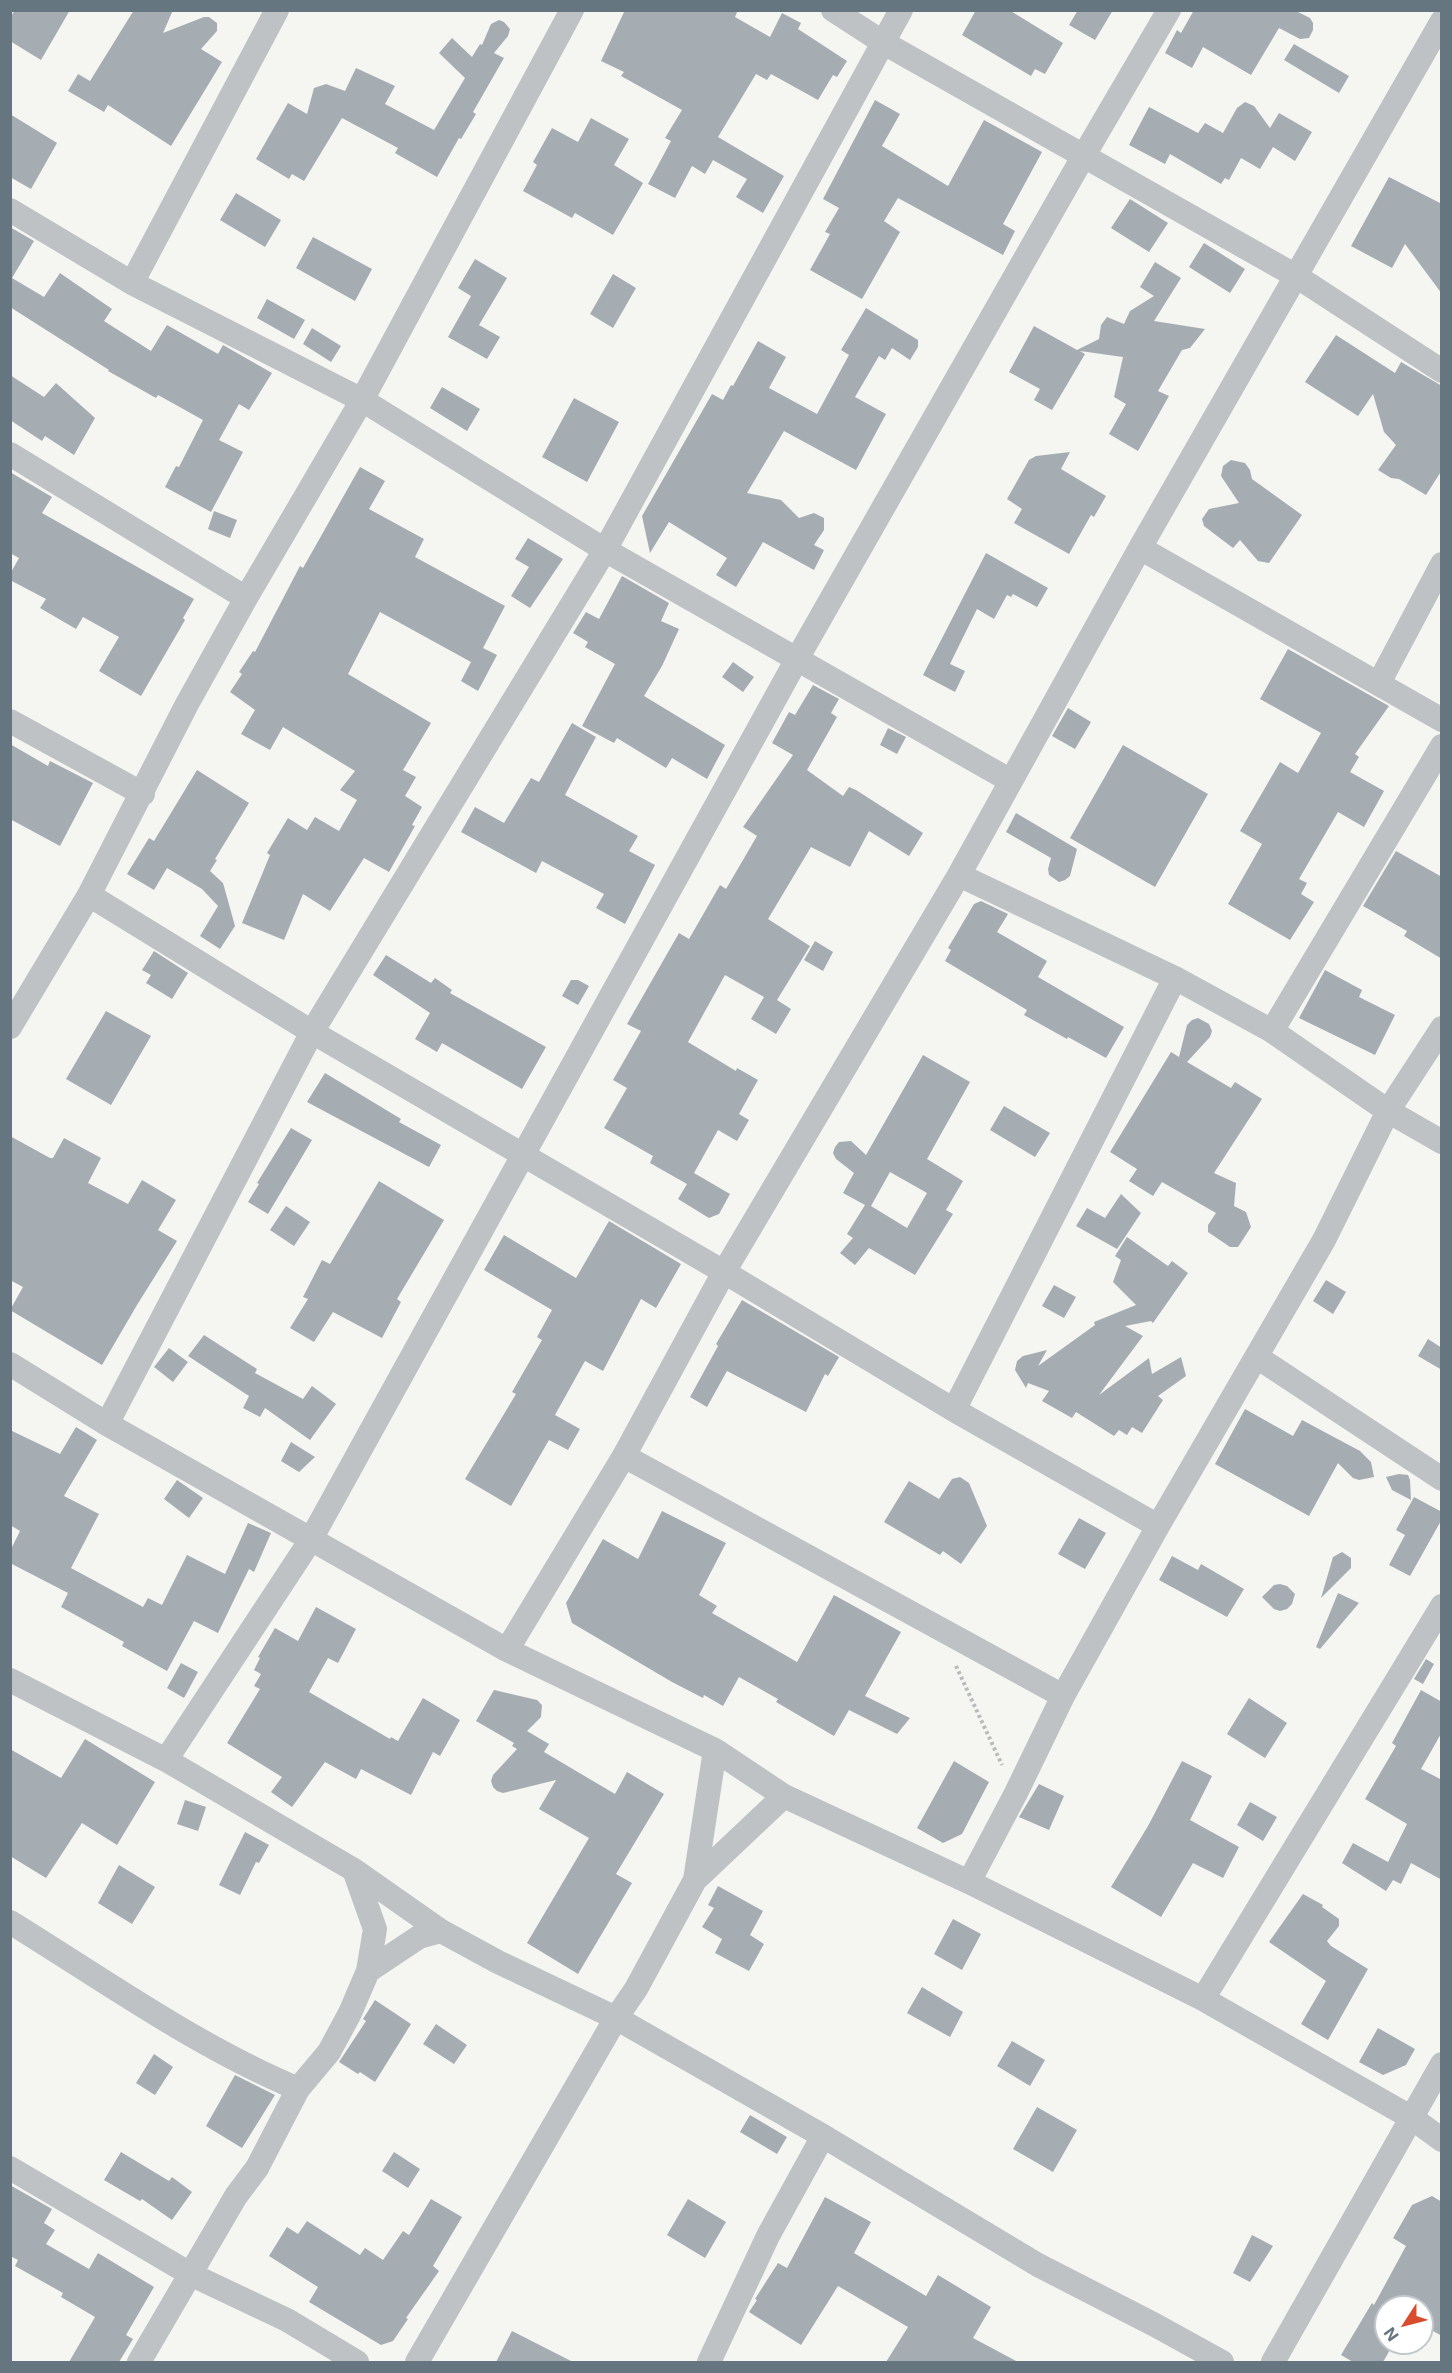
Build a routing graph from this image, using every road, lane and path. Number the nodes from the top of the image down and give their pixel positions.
1 (277, 10) edge
2 (833, 10) edge
3 (901, 10) edge
4 (1169, 10) edge
5 (564, 13) edge
6 (1438, 34) edge
7 (884, 43) junction
8 (1083, 157) junction
9 (10, 210) edge
10 (1296, 276) junction
11 (132, 283) junction
12 (1442, 371) edge
13 (362, 400) junction
14 (10, 454) edge
15 (1140, 548) junction
16 (605, 550) junction
17 (1442, 564) edge
18 (246, 598) junction
19 (797, 659) junction
20 (1378, 683) junction
21 (1442, 720) edge
22 (10, 721) edge
23 (1442, 746) edge
24 (1011, 781) junction
25 (143, 794) junction
26 (959, 875) junction
27 (89, 895) junction
28 (1175, 978) junction
29 (10, 1027) edge
30 (1442, 1028) edge
31 (1272, 1031) junction
32 (312, 1032) junction
33 (1388, 1111) junction
34 (1442, 1142) edge
35 (522, 1155) junction
36 (724, 1272) junction
37 (1257, 1357) junction
38 (10, 1364) edge
39 (954, 1410) junction
40 (107, 1424) junction
41 (624, 1456) junction
42 (1442, 1479) edge
43 (1158, 1526) junction
44 (310, 1541) junction
45 (1442, 1606) edge
46 (939, 1629) junction
47 (507, 1650) junction
48 (10, 1680) edge
49 (1063, 1696) junction
50 (714, 1750) junction
51 (166, 1760) junction
52 (1016, 1793) junction
53 (784, 1796) junction
54 (354, 1870) junction
55 (695, 1880) junction
56 (969, 1882) junction
57 (10, 1922) edge
58 (441, 1931) junction
59 (368, 1971) junction
60 (1203, 1999) junction
61 (616, 2018) junction
62 (1442, 2064) edge
63 (298, 2089) junction
64 (1412, 2118) junction
65 (823, 2136) junction
66 (1442, 2140) edge
67 (10, 2168) edge
68 (192, 2275) junction
69 (139, 2362) edge
70 (357, 2362) edge
71 (417, 2362) edge
72 (709, 2362) edge
73 (1222, 2362) edge
74 (1273, 2362) edge

1 - 11 street
2 - 7 street
3 - 7 street
4 - 8 street
5 - 13 street
6 - 10 street
7 - 8 street
7 - 16 street
8 - 10 street
8 - 19 street
9 - 11 street
10 - 12 street
10 - 15 street
11 - 13 street
13 - 16 street
13 - 18 street
14 - 18 street
15 - 20 street
15 - 24 street
16 - 19 street
16 - 32 street
17 - 20 street
18 - 25 street
19 - 24 street
19 - 35 street
20 - 21 street
22 - 25 street
23 - 31 street
24 - 26 street
25 - 27 street
26 - 28 street
26 - 36 street
27 - 29 street
27 - 32 street
28 - 31 street
28 - 39 street
30 - 33 street
31 - 33 street
32 - 35 street
32 - 40 street
33 - 34 street
33 - 37 street
35 - 36 street
35 - 44 street
36 - 39 street
36 - 41 street
37 - 42 street
37 - 43 street
38 - 40 street
39 - 43 street
40 - 44 street
41 - 46 street
41 - 47 street
43 - 49 street
44 - 47 street
44 - 51 street
45 - 60 street
46 - 49 street
46 - 52 path
47 - 50 street
48 - 51 street
49 - 52 street
50 - 53 street
50 - 55 street
51 - 54 street
52 - 56 street
53 - 55 street
53 - 56 street
54 - 58 street
54 - 59 street
55 - 61 street
56 - 60 street
57 - 63 street
58 - 59 street
58 - 61 street
59 - 63 street
60 - 64 street
61 - 65 street
61 - 71 street
62 - 64 street
63 - 68 street
64 - 66 street
64 - 74 street
65 - 72 street
65 - 73 street
67 - 68 street
68 - 69 street
68 - 70 street

